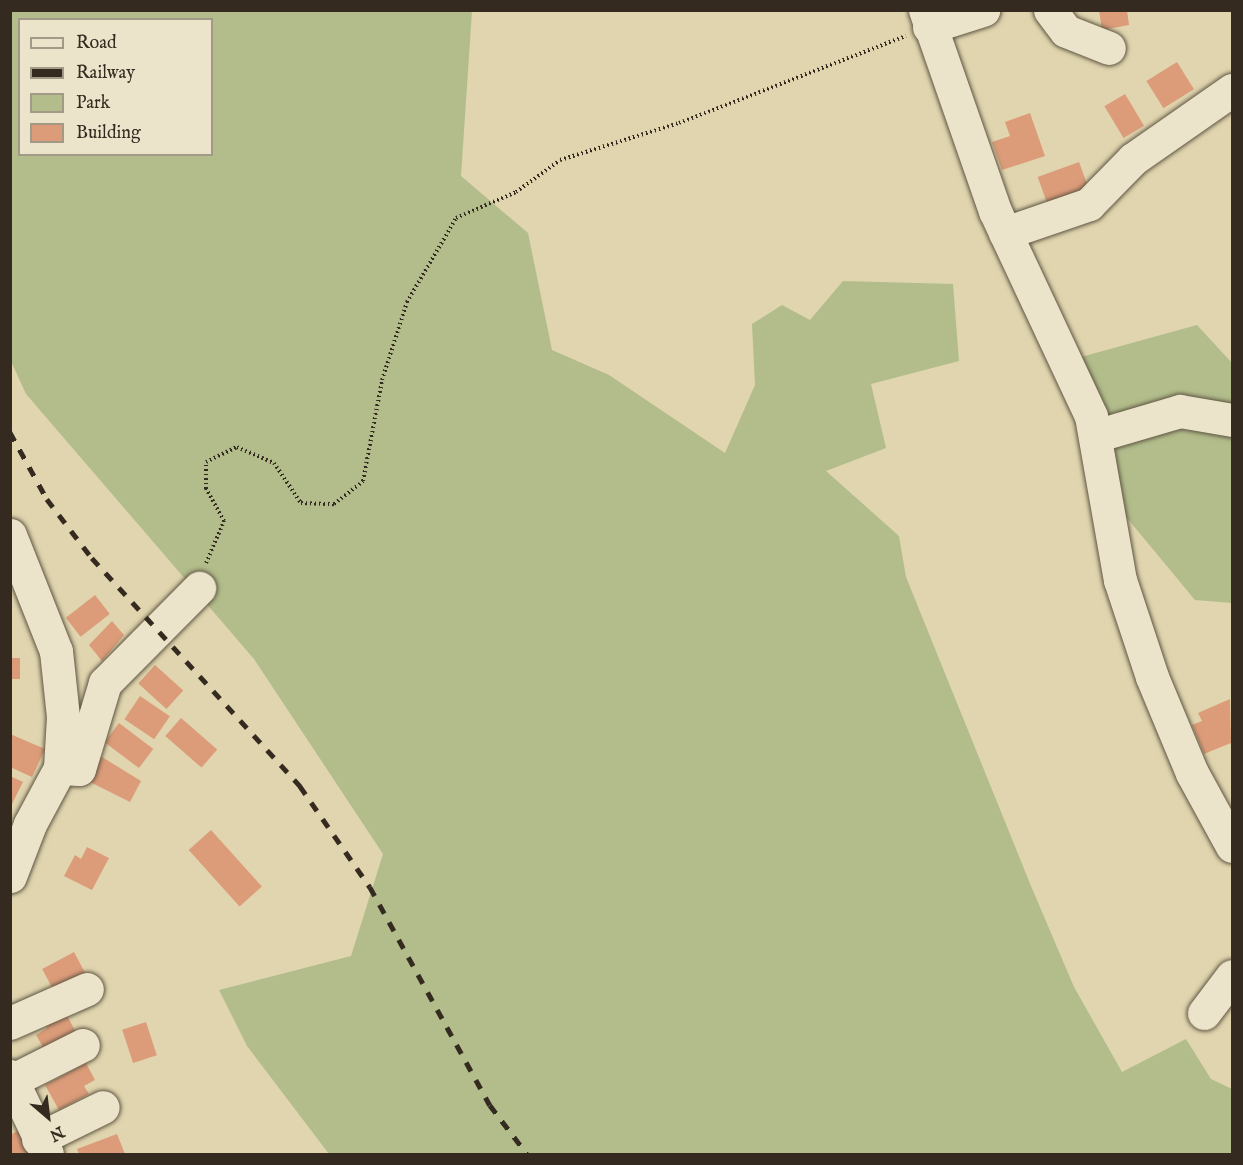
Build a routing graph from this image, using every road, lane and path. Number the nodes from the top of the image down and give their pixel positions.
1 (984, 10) edge
2 (1050, 10) edge
3 (927, 19) edge
4 (1109, 48) dead end
5 (1233, 90) edge
6 (1005, 233) junction
7 (1233, 420) edge
8 (1095, 436) junction
9 (10, 535) edge
10 (199, 588) joint
11 (60, 768) junction
12 (1233, 846) edge
13 (10, 876) edge
14 (1233, 976) edge
15 (87, 989) dead end
16 (1204, 1013) dead end
17 (10, 1023) edge
18 (83, 1045) dead end
19 (11, 1078) edge
20 (103, 1107) dead end
21 (43, 1147) edge

1 - 3 street
2 - 4 street
3 - 6 street
3 - 10 path
5 - 6 street
6 - 8 street
7 - 8 street
8 - 12 street
9 - 11 street
10 - 11 street
11 - 13 street
14 - 16 street
15 - 17 street
18 - 19 street
19 - 21 street
20 - 21 street

